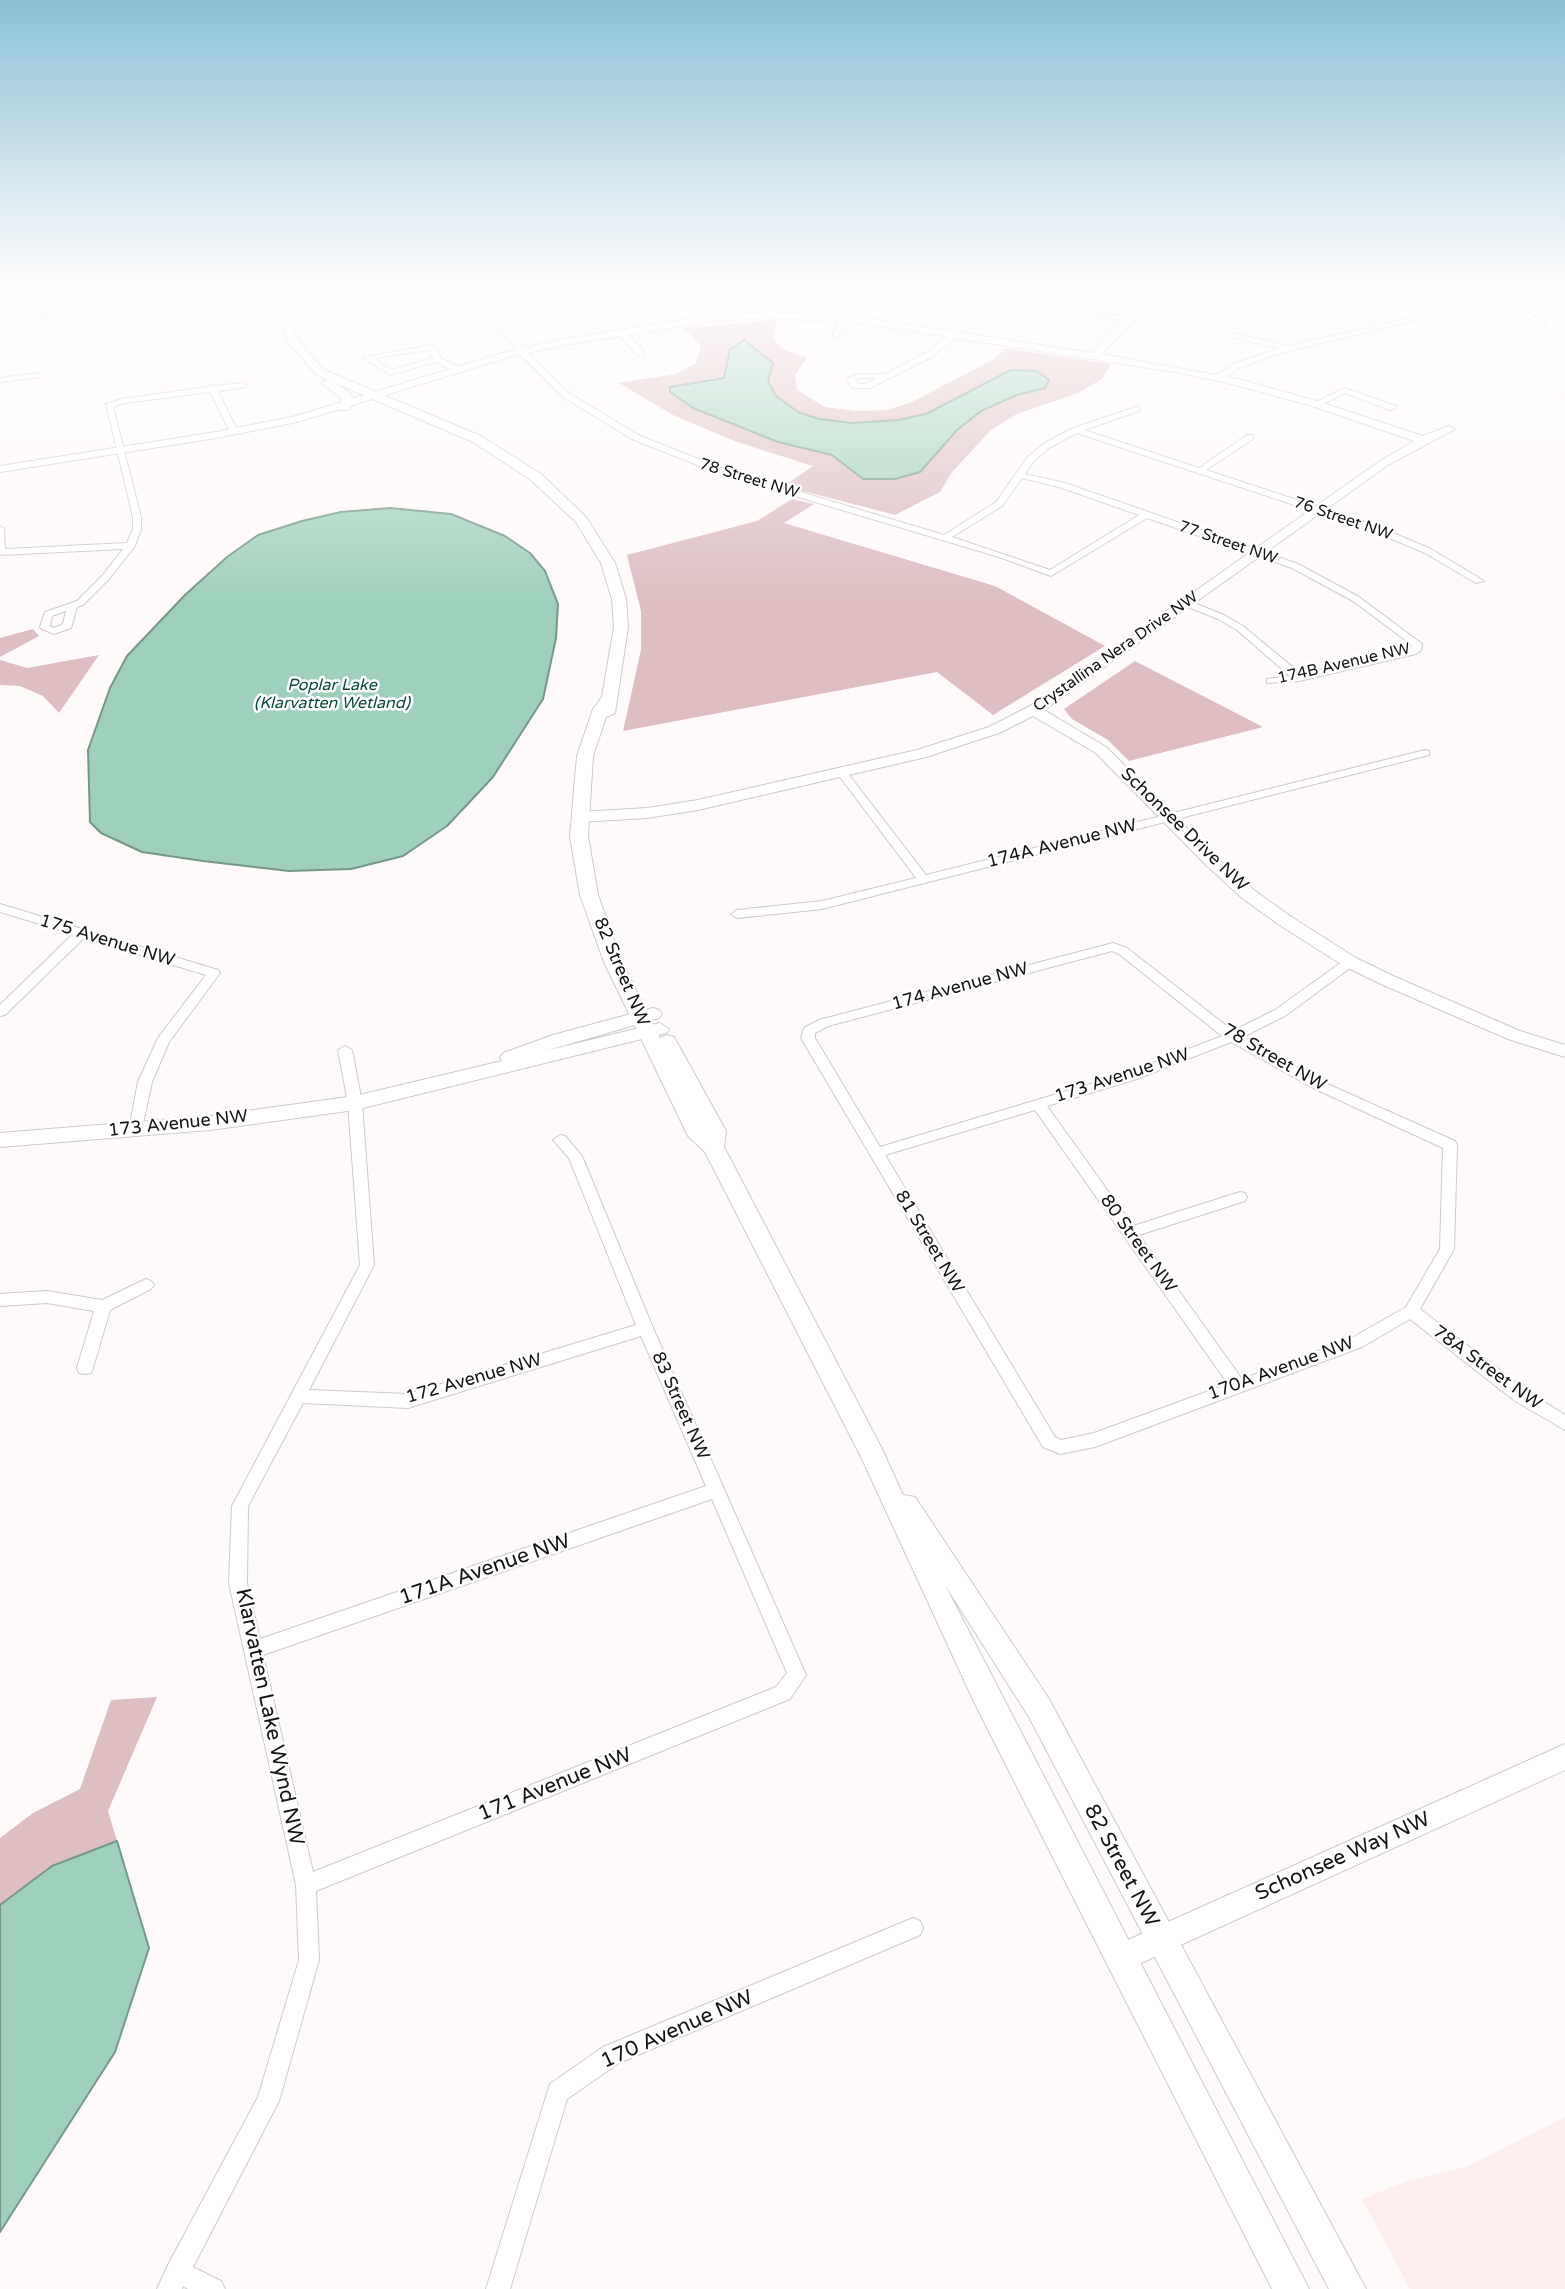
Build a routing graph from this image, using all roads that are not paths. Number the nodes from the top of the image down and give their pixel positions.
1 (201, 389) edge
2 (213, 389) edge
3 (336, 389) edge
4 (358, 389) edge
5 (400, 389) edge
6 (558, 389) edge
7 (1258, 389) edge
8 (375, 397) junction
9 (1316, 404) junction
10 (343, 407) junction
11 (1393, 408) dead end
12 (1136, 409) dead end
13 (1076, 429) junction
14 (1449, 429) dead end
15 (234, 432) junction
16 (1250, 437) dead end
17 (1423, 440) junction
18 (120, 450) junction
19 (0, 469) edge
20 (1201, 470) junction
21 (1020, 475) junction
22 (1318, 509) junction
23 (1147, 514) junction
24 (0, 529) edge
25 (945, 538) junction
26 (130, 546) junction
27 (0, 552) edge
28 (1257, 552) junction
29 (1479, 581) dead end
30 (1186, 603) junction
31 (72, 607) dead end
32 (1417, 647) joint
33 (1299, 678) junction
34 (1271, 681) dead end
35 (1034, 710) junction
36 (1425, 753) dead end
37 (842, 773) junction
38 (585, 817) junction
39 (1169, 817) junction
40 (923, 879) junction
41 (0, 908) edge
42 (737, 914) dead end
43 (82, 933) junction
44 (1113, 947) joint
45 (1350, 962) junction
46 (0, 1012) edge
47 (650, 1023) junction
48 (809, 1031) joint
49 (1232, 1037) junction
50 (345, 1049) dead end
51 (1565, 1051) edge
52 (355, 1103) junction
53 (1037, 1104) junction
54 (136, 1129) junction
55 (0, 1140) edge
56 (560, 1140) dead end
57 (1450, 1146) joint
58 (876, 1153) junction
59 (1240, 1197) dead end
60 (1131, 1232) junction
61 (146, 1284) dead end
62 (0, 1300) edge
63 (103, 1306) junction
64 (1411, 1311) junction
65 (645, 1328) junction
66 (85, 1368) dead end
67 (1238, 1385) junction
68 (298, 1396) junction
69 (1565, 1423) edge
70 (1060, 1447) joint
71 (873, 1455) junction
72 (717, 1490) junction
73 (252, 1650) junction
74 (797, 1675) joint
75 (1565, 1757) edge
76 (306, 1885) junction
77 (914, 1928) dead end
78 (1160, 1940) junction
79 (1120, 1958) junction
80 (173, 2280) edge
81 (212, 2289) edge
82 (498, 2289) edge
83 (1291, 2289) edge
84 (1348, 2289) edge

1 - 18 street
2 - 15 street
3 - 10 main road
4 - 8 main road, 82 Street NW
5 - 8 street
6 - 25 street, 78 Street NW
7 - 9 street
8 - 10 street
8 - 38 main road, 82 Street NW
9 - 11 street
9 - 17 street
10 - 15 street
12 - 13 street
13 - 20 street, 76 Street NW
13 - 21 street
14 - 17 street, Crystallina Nera Drive NW
15 - 18 street
16 - 20 street
17 - 22 street, Crystallina Nera Drive NW
18 - 19 street
18 - 26 street
20 - 22 street, 76 Street NW
21 - 23 street, 77 Street NW
21 - 25 street
22 - 28 street, Crystallina Nera Drive NW
22 - 29 street, 76 Street NW
23 - 25 street, 78 Street NW
23 - 28 street, 77 Street NW
24 - 27 street
26 - 27 street
26 - 31 street
28 - 30 street, Crystallina Nera Drive NW
28 - 32 street, 77 Street NW
30 - 33 street
30 - 35 street, Crystallina Nera Drive NW
32 - 33 street, 174B Avenue NW
33 - 34 street, 174B Avenue NW
35 - 37 street, Crystallina Nera Drive NW
35 - 39 street, Schonsee Drive NW
36 - 39 street, 174A Avenue NW
37 - 38 street, Crystallina Nera Drive NW
37 - 40 street
38 - 47 main road, 82 Street NW
39 - 40 street, 174A Avenue NW
39 - 45 street, Schonsee Drive NW
40 - 42 street, 174A Avenue NW
41 - 43 street, 175 Avenue NW
43 - 46 street
43 - 54 street, 175 Avenue NW
44 - 48 street, 174 Avenue NW
44 - 49 street, 78 Street NW
45 - 49 street, 173 Avenue NW
45 - 51 street, Schonsee Drive NW
47 - 52 street, 173 Avenue NW
47 - 71 main road, 82 Street NW
48 - 58 street, 81 Street NW
49 - 53 street, 173 Avenue NW
49 - 57 street, 78 Street NW
50 - 52 street
52 - 54 street, 173 Avenue NW
52 - 68 street, Klarvatten Lake Wynd NW
53 - 58 street, 173 Avenue NW
53 - 60 street, 80 Street NW
54 - 55 street, 173 Avenue NW
56 - 65 street, 83 Street NW
57 - 64 street, 170A Avenue NW
58 - 70 street, 81 Street NW
59 - 60 street
60 - 67 street, 80 Street NW
61 - 63 street
62 - 63 street
63 - 66 street
64 - 67 street, 170A Avenue NW
64 - 69 street, 78A Street NW
65 - 68 street, 172 Avenue NW
65 - 72 street, 83 Street NW
67 - 70 street, 170A Avenue NW
68 - 73 street, Klarvatten Lake Wynd NW
71 - 78 main road, 82 Street NW
71 - 79 main road, 82 Street NW
72 - 73 street, 171A Avenue NW
72 - 74 street, 83 Street NW
73 - 76 street, Klarvatten Lake Wynd NW
74 - 76 street, 171 Avenue NW
75 - 78 street, Schonsee Way NW
76 - 80 street, Klarvatten Lake Wynd NW
77 - 82 street, 170 Avenue NW
78 - 79 street, Schonsee Way NW
78 - 84 main road, 82 Street NW
79 - 83 main road, 82 Street NW
80 - 81 street

